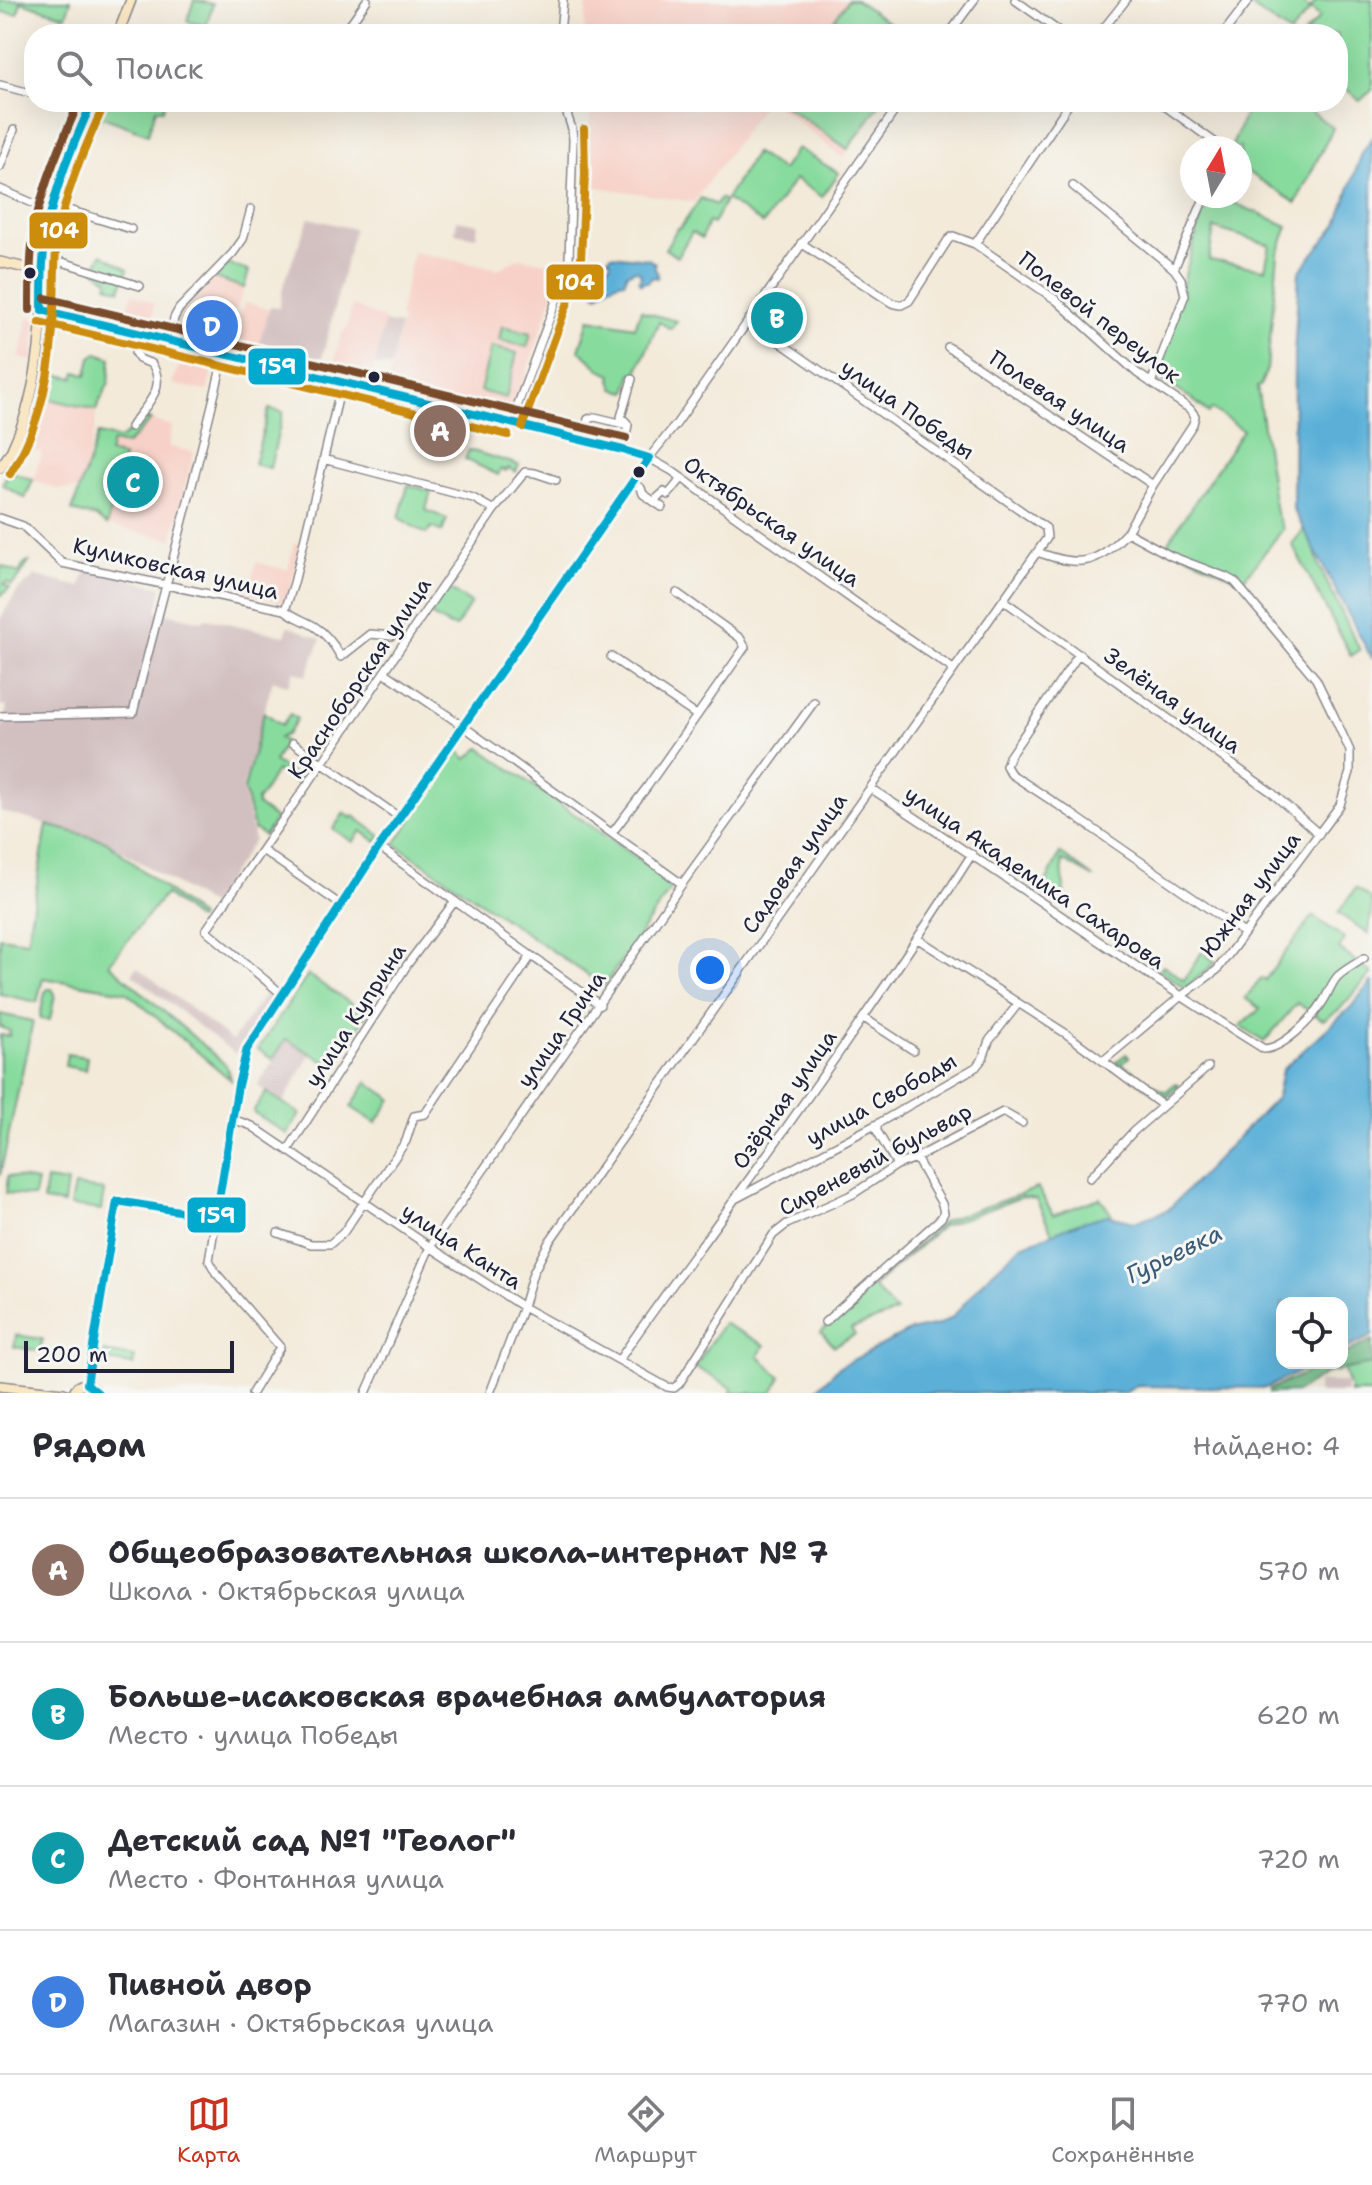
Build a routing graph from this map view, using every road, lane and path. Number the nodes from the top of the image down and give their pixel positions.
1 (131, 0) edge
2 (367, 0) edge
3 (563, 0) edge
4 (974, 0) edge
5 (1015, 0) edge
6 (1126, 0) edge
7 (1249, 0) edge
8 (122, 24) edge
9 (350, 24) edge
10 (561, 24) edge
11 (956, 24) edge
12 (1049, 24) edge
13 (1107, 24) edge
14 (1231, 24) edge
15 (0, 85) edge
16 (24, 91) edge
17 (88, 112) edge
18 (566, 112) edge
19 (894, 112) edge
20 (1063, 112) edge
21 (1179, 112) edge
22 (14, 130) dead end
23 (1208, 136) edge
24 (0, 167) edge
25 (1073, 186) dead end
26 (0, 189) edge
27 (52, 208) junction
28 (1200, 208) edge
29 (251, 209) dead end
30 (131, 229) dead end
31 (801, 243) junction
32 (44, 244) junction
33 (975, 244) junction
34 (43, 256) junction
35 (0, 262) edge
36 (25, 268) junction
37 (1174, 269) junction
38 (43, 272) junction
39 (140, 286) dead end
40 (42, 310) junction
41 (748, 320) junction
42 (137, 332) junction
43 (170, 340) junction
44 (948, 347) dead end
45 (224, 354) junction
46 (632, 379) dead end
47 (342, 382) junction
48 (1151, 383) junction
49 (511, 423) junction
50 (628, 425) junction
51 (131, 427) dead end
52 (583, 440) junction
53 (623, 450) junction
54 (649, 458) junction
55 (323, 459) junction
56 (0, 468) edge
57 (682, 478) junction
58 (556, 480) dead end
59 (632, 483) junction
60 (1153, 485) junction
61 (654, 501) junction
62 (662, 507) dead end
63 (494, 510) junction
64 (0, 518) edge
65 (1046, 528) joint
66 (1127, 532) junction
67 (1037, 552) junction
68 (167, 586) junction
69 (677, 593) dead end
70 (1003, 600) junction
71 (285, 610) junction
72 (398, 628) dead end
73 (1079, 654) junction
74 (611, 657) dead end
75 (953, 669) junction
76 (384, 672) junction
77 (814, 702) dead end
78 (696, 715) junction
79 (0, 716) edge
80 (463, 726) junction
81 (293, 743) dead end
82 (323, 762) junction
83 (870, 788) junction
84 (399, 817) junction
85 (612, 833) junction
86 (1319, 834) junction
87 (379, 847) junction
88 (262, 850) junction
89 (972, 854) junction
90 (682, 884) junction
91 (455, 901) junction
92 (341, 905) junction
93 (1244, 933) junction
94 (918, 939) junction
95 (531, 956) junction
96 (1364, 958) dead end
97 (283, 995) junction
98 (1180, 997) junction
99 (1018, 1004) junction
100 (600, 1005) junction
101 (864, 1018) junction
102 (913, 1050) dead end
103 (1103, 1061) junction
104 (1208, 1067) dead end
105 (1163, 1106) junction
106 (232, 1119) junction
107 (1022, 1123) dead end
108 (877, 1124) junction
109 (288, 1150) junction
110 (916, 1158) junction
111 (897, 1165) junction
112 (1090, 1178) dead end
113 (735, 1199) junction
114 (364, 1203) junction
115 (216, 1217) junction
116 (278, 1233) dead end
117 (430, 1247) junction
118 (523, 1307) junction
119 (825, 1322) dead end
120 (619, 1360) junction
121 (87, 1384) junction
122 (679, 1384) joint
123 (0, 1386) edge
124 (64, 1393) edge
125 (73, 1393) edge
126 (98, 1393) edge
127 (252, 1393) edge
128 (366, 1393) edge
129 (490, 1393) edge

1 - 8 street
2 - 9 street
3 - 10 street
4 - 11 street
5 - 12 street
6 - 13 street
7 - 14 street
15 - 16 street
17 - 27 street
18 - 49 street
19 - 31 street
20 - 33 street
21 - 23 street
22 - 24 street
25 - 37 street
26 - 27 street
27 - 30 street
27 - 32 street
28 - 37 street
29 - 43 street
31 - 33 street
31 - 41 street
32 - 34 street
32 - 36 street
33 - 48 street, Полевой переулок
34 - 38 street
34 - 39 street
35 - 36 street
36 - 38 street
37 - 48 street
38 - 40 street
40 - 42 street, Октябрьская улица
40 - 56 street
41 - 54 street
41 - 65 street, улица Победы
42 - 43 street, Октябрьская улица
42 - 51 street
43 - 45 street, Октябрьская улица
44 - 60 street, Полевая улица
45 - 47 street, Октябрьская улица
45 - 68 street
46 - 50 street
47 - 49 street, Октябрьская улица
47 - 55 street
48 - 60 street, Полевой переулок
49 - 52 street, Октябрьская улица
50 - 52 street
50 - 53 street
52 - 53 street, Октябрьская улица
53 - 54 street, Октябрьская улица
54 - 57 street, Октябрьская улица
54 - 59 street
55 - 63 street
55 - 71 street
57 - 61 street
57 - 75 street, Октябрьская улица
58 - 63 street, Красноборская улица
59 - 61 street
59 - 80 street
60 - 66 street
61 - 62 street
63 - 76 street, Красноборская улица
64 - 68 street, Куликовская улица
65 - 67 street, Садовая улица
66 - 67 street
66 - 86 street, Южная улица
67 - 70 street, Садовая улица
68 - 71 street, Куликовская улица
68 - 79 street
69 - 78 street
70 - 73 street, Зелёная улица
70 - 75 street, Садовая улица
71 - 72 street, Куликовская улица
73 - 86 street, Зелёная улица
73 - 93 street
74 - 78 street
75 - 83 street, Садовая улица
76 - 80 street
76 - 82 street, Красноборская улица
77 - 90 street, улица Грина
78 - 85 street
80 - 84 street
80 - 85 street
81 - 82 street
82 - 84 street
82 - 88 street, Красноборская улица
83 - 89 street, улица Академика Сахарова
83 - 118 street, Садовая улица
84 - 87 street
85 - 90 street
86 - 93 street, Южная улица
87 - 91 street
87 - 92 street
88 - 92 street
88 - 97 street, Красноборская улица
89 - 94 street, Озёрная улица
89 - 98 street, улица Академика Сахарова
90 - 100 street, улица Грина
91 - 95 street
91 - 109 street, улица Куприна
92 - 97 street
93 - 98 street, Южная улица
94 - 99 street
94 - 101 street, Озёрная улица
95 - 100 street
95 - 114 street
96 - 98 street, улица Академика Сахарова
97 - 106 street
98 - 103 street, Южная улица
99 - 103 street
99 - 108 street, улица Свободы
100 - 117 street, улица Грина
101 - 102 street
101 - 113 street, Озёрная улица
103 - 105 street
104 - 105 street
105 - 112 street
106 - 109 street, улица Канта
106 - 115 street
107 - 110 street, Сиреневый бульвар
108 - 111 street
108 - 113 street, улица Свободы
109 - 114 street, улица Канта
110 - 111 street, Сиреневый бульвар
110 - 119 street
111 - 122 street, Сиреневый бульвар
113 - 120 street, Озёрная улица
114 - 116 street
114 - 117 street, улица Канта
115 - 121 street
115 - 127 street
117 - 118 street, улица Канта
117 - 128 street, улица Грина
118 - 120 street, улица Канта
118 - 129 street, Садовая улица
120 - 122 street, улица Канта
121 - 125 street
121 - 126 street
123 - 124 street

